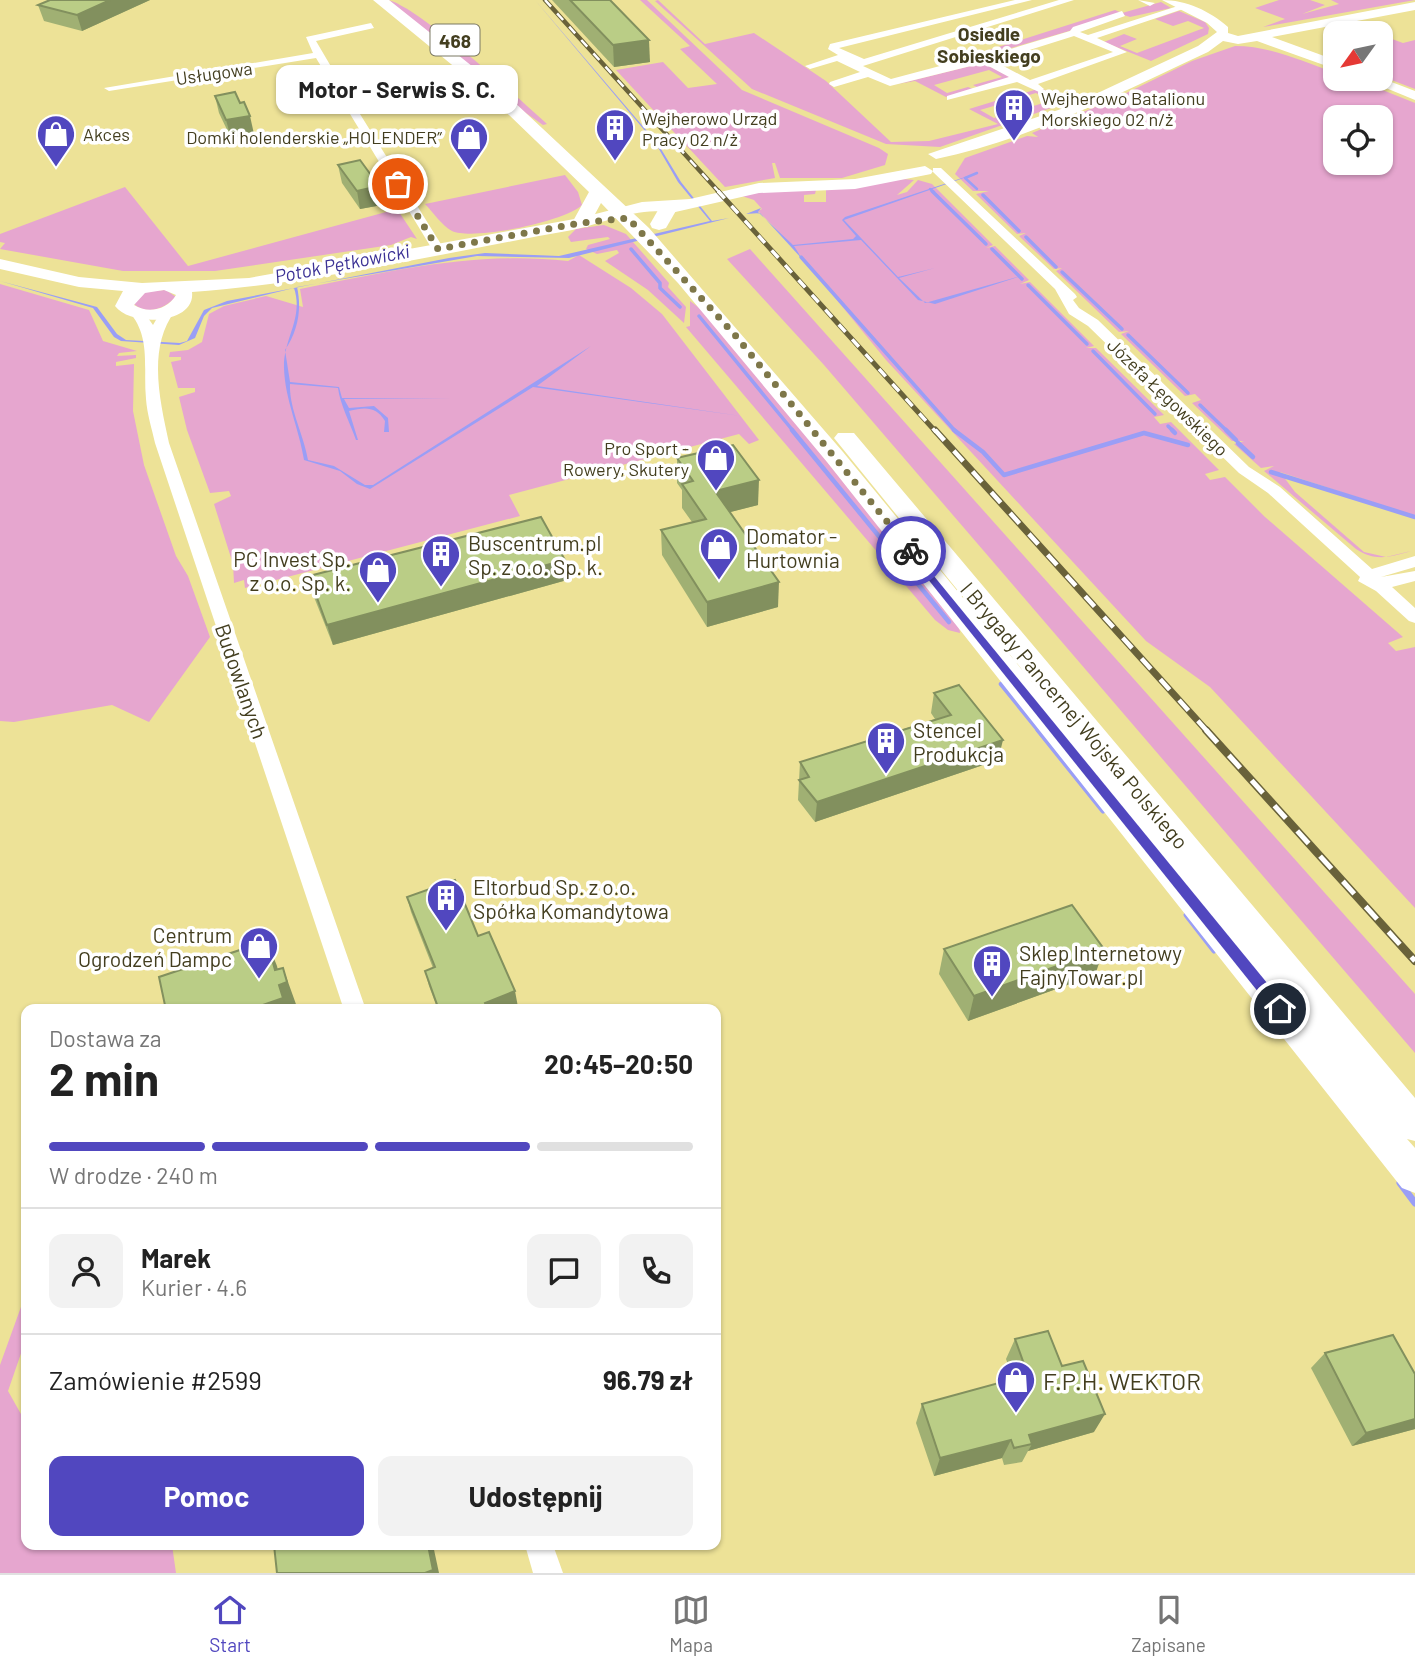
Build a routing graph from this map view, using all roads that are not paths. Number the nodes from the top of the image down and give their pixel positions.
1 (380, 0) edge
2 (401, 0) edge
3 (1027, 0) edge
4 (1069, 0) edge
5 (1168, 0) edge
6 (1415, 6) edge
7 (1188, 8) junction
8 (1122, 14) dead end
9 (371, 26) dead end
10 (1290, 30) junction
11 (1074, 33) junction
12 (1222, 33) junction
13 (1246, 35) junction
14 (1088, 38) junction
15 (1107, 46) junction
16 (1203, 49) junction
17 (1294, 49) junction
18 (319, 55) junction
19 (1321, 59) joint
20 (986, 60) junction
21 (853, 65) junction
22 (810, 66) dead end
23 (869, 73) junction
24 (474, 74) junction
25 (821, 75) dead end
26 (1027, 82) junction
27 (834, 84) dead end
28 (109, 88) dead end
29 (1393, 88) edge
30 (1017, 92) dead end
31 (344, 95) junction
32 (1415, 96) edge
33 (951, 98) dead end
34 (535, 106) dead end
35 (970, 147) joint
36 (937, 164) junction
37 (877, 179) junction
38 (598, 190) junction
39 (688, 203) junction
40 (643, 211) junction
41 (581, 223) junction
42 (438, 249) junction
43 (0, 264) edge
44 (79, 282) junction
45 (249, 283) joint
46 (143, 288) junction
47 (176, 300) junction
48 (124, 302) junction
49 (138, 314) junction
50 (1093, 323) joint
51 (152, 347) junction
52 (1244, 470) joint
53 (1415, 561) edge
54 (1415, 576) edge
55 (1372, 582) junction
56 (1415, 617) edge
57 (1415, 625) edge
58 (353, 1004) edge
59 (1415, 1125) edge
60 (1415, 1176) edge
61 (541, 1550) edge
62 (548, 1573) edge

1 - 24 main road, I Brygady Pancernej Wojska Polskiego / 468
2 - 34 main road, 468
3 - 4 street
5 - 7 main road
6 - 10 main road
7 - 12 main road
7 - 13 main road
7 - 14 street
8 - 11 street
9 - 18 street
10 - 13 main road
10 - 17 main road
11 - 14 street
11 - 20 street
12 - 13 main road
12 - 16 main road
13 - 16 main road
13 - 17 main road
13 - 19 main road
14 - 15 street
15 - 26 street
15 - 26 street
16 - 35 main road
17 - 19 main road
18 - 28 street, Usługowa
18 - 31 street
20 - 23 street
20 - 26 street
21 - 22 street
21 - 23 street
21 - 25 street
23 - 27 street
24 - 31 street
24 - 38 main road, I Brygady Pancernej Wojska Polskiego / 468
26 - 30 street
26 - 33 street
29 - 32 main road
31 - 42 street
35 - 36 main road
36 - 37 main road
36 - 37 main road
36 - 50 street, Józefa Łęgowskiego
37 - 39 main road
38 - 40 main road, I Brygady Pancernej Wojska Polskiego / 468
38 - 41 main road
39 - 40 main road
39 - 40 main road
40 - 41 main road
40 - 59 main road, I Brygady Pancernej Wojska Polskiego / 468
40 - 60 main road, I Brygady Pancernej Wojska Polskiego / 468
41 - 42 main road
42 - 45 main road
43 - 44 main road
44 - 46 main road
44 - 48 main road
45 - 47 main road
46 - 47 main road
46 - 48 main road
47 - 49 main road
47 - 51 street, Budowlanych
48 - 49 main road
49 - 51 street, Budowlanych
50 - 52 street, Józefa Łęgowskiego
51 - 58 street, Budowlanych
52 - 55 street, Józefa Łęgowskiego
53 - 55 street
54 - 55 street
55 - 56 street, Józefa Łęgowskiego
55 - 57 street, Józefa Łęgowskiego
61 - 62 street

